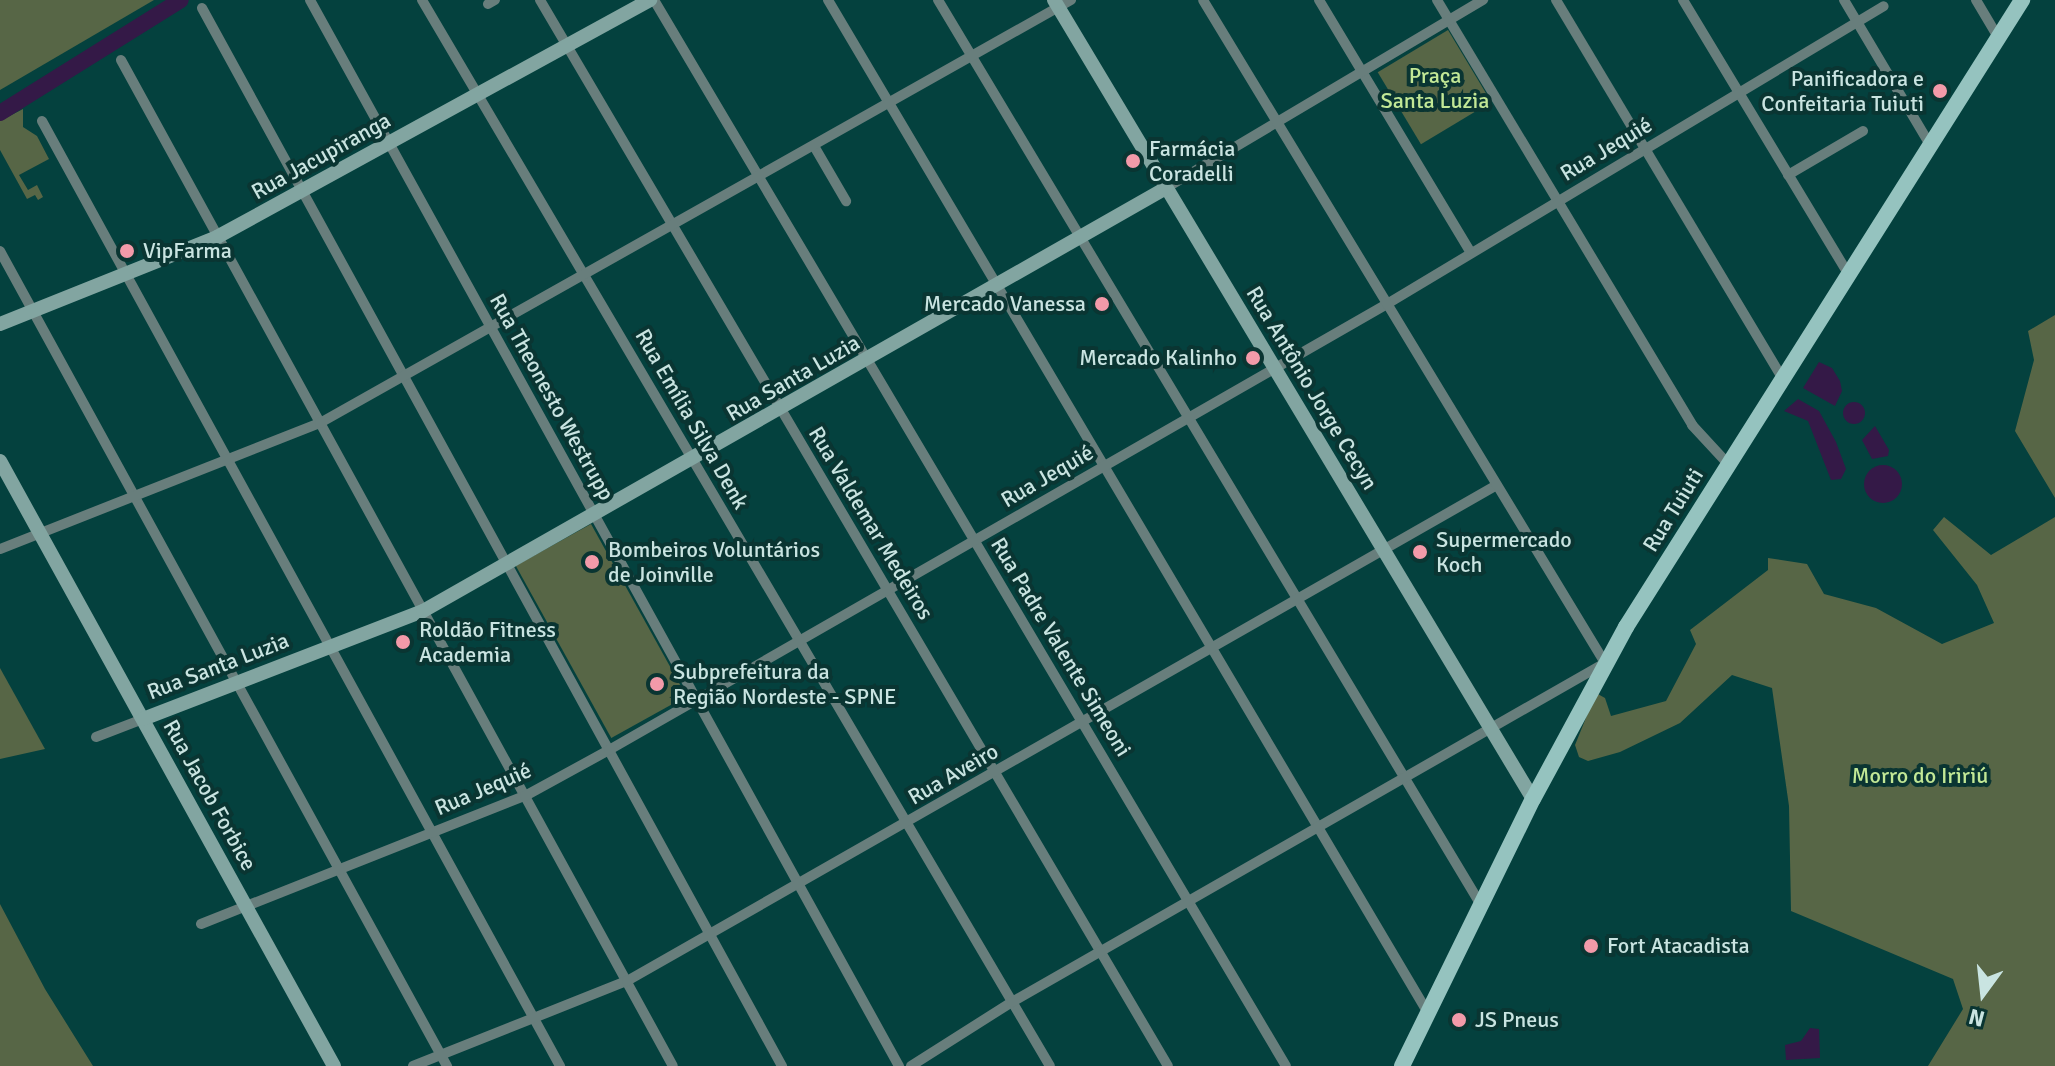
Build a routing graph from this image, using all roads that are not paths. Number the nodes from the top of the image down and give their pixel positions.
1 (310, 0) edge
2 (422, 0) edge
3 (540, 0) edge
4 (652, 0) edge
5 (828, 0) edge
6 (938, 0) edge
7 (1203, 0) edge
8 (1319, 0) edge
9 (1437, 0) edge
10 (1483, 0) edge
11 (1556, 0) edge
12 (1684, 0) edge
13 (1844, 0) edge
14 (1976, 0) edge
15 (2022, 0) edge
16 (1061, 3) edge
17 (1884, 6) dead end
18 (202, 8) dead end
19 (1449, 20) junction
20 (1857, 22) junction
21 (1998, 37) junction
22 (567, 46) junction
23 (972, 56) junction
24 (121, 60) dead end
25 (1362, 72) junction
26 (1739, 93) junction
27 (478, 95) junction
28 (890, 103) junction
29 (42, 121) dead end
30 (1277, 123) junction
31 (1863, 131) dead end
32 (389, 143) junction
33 (1930, 145) junction
34 (814, 146) junction
35 (1645, 149) junction
36 (1788, 175) junction
37 (759, 177) junction
38 (1166, 188) junction
39 (303, 191) junction
40 (846, 201) dead end
41 (1558, 201) junction
42 (674, 226) junction
43 (217, 237) junction
44 (1081, 237) junction
45 (0, 251) edge
46 (1471, 253) junction
47 (126, 274) junction
48 (1848, 274) junction
49 (585, 277) junction
50 (998, 287) junction
51 (1387, 304) junction
52 (33, 311) junction
53 (0, 324) edge
54 (492, 329) junction
55 (868, 360) junction
56 (1275, 368) junction
57 (404, 377) junction
58 (1782, 378) junction
59 (781, 409) junction
60 (1189, 417) junction
61 (320, 423) junction
62 (693, 460) junction
63 (0, 461) edge
64 (229, 462) junction
65 (1728, 464) junction
66 (1104, 466) junction
67 (1497, 485) junction
68 (135, 498) junction
69 (595, 515) junction
70 (40, 534) junction
71 (975, 541) junction
72 (0, 549) edge
73 (1384, 550) junction
74 (507, 565) junction
75 (888, 590) junction
76 (1298, 599) junction
77 (423, 611) junction
78 (800, 641) junction
79 (330, 646) junction
80 (1212, 649) junction
81 (1605, 663) junction
82 (236, 683) junction
83 (697, 700) junction
84 (143, 719) junction
85 (1083, 723) junction
86 (1491, 728) junction
87 (96, 737) dead end
88 (609, 750) junction
89 (996, 773) junction
90 (1405, 778) junction
91 (525, 796) junction
92 (1533, 799) junction
93 (907, 824) junction
94 (1318, 827) junction
95 (432, 833) junction
96 (339, 870) junction
97 (799, 885) junction
98 (1188, 901) junction
99 (245, 905) junction
100 (1481, 905) junction
101 (201, 924) dead end
102 (711, 936) junction
103 (1101, 951) junction
104 (627, 981) junction
105 (1012, 1002) junction
106 (1428, 1013) junction
107 (534, 1019) junction
108 (441, 1055) junction
109 (334, 1066) edge
110 (413, 1066) edge
111 (447, 1066) edge
112 (560, 1066) edge
113 (673, 1066) edge
114 (782, 1066) edge
115 (899, 1066) edge
116 (911, 1066) edge
117 (1050, 1066) edge
118 (1168, 1066) edge
119 (1286, 1066) edge
120 (1402, 1066) edge

1 - 32 street, Rua Theonesto Westrupp
2 - 27 street, Rua Emília Silva Denk
3 - 22 street, Rua Valdemar Medeiros
4 - 22 street, Rua Jacupiranga
4 - 37 street, Rua Padre Valente Simeoni
5 - 28 street
6 - 23 street
7 - 30 street
8 - 25 street
9 - 19 street
10 - 19 street, Rua Santa Luzia
11 - 35 street
12 - 26 street
13 - 20 street
14 - 21 street
15 - 21 main road, Rua Tuiuti
16 - 23 street
16 - 38 street, Rua Antônio Jorge Cecyn
17 - 20 street, Rua Jequié
18 - 39 street
19 - 25 street, Rua Santa Luzia
19 - 41 street
20 - 26 street, Rua Jequié
20 - 33 street
21 - 33 main road, Rua Tuiuti
22 - 27 street, Rua Jacupiranga
22 - 42 street, Rua Valdemar Medeiros
23 - 28 street
23 - 44 street
24 - 43 street
25 - 30 street, Rua Santa Luzia
25 - 46 street
26 - 35 street, Rua Jequié
26 - 36 street
27 - 32 street, Rua Jacupiranga
27 - 49 street, Rua Emília Silva Denk
28 - 34 street
28 - 50 street
29 - 47 street
30 - 38 street, Rua Santa Luzia
30 - 51 street
31 - 36 street
32 - 39 street, Rua Jacupiranga
32 - 54 street, Rua Theonesto Westrupp
33 - 48 main road, Rua Tuiuti
34 - 37 street
34 - 40 street
35 - 41 street, Rua Jequié
35 - 58 street
36 - 48 street
37 - 42 street
37 - 55 street, Rua Padre Valente Simeoni
38 - 44 street, Rua Santa Luzia
38 - 56 street, Rua Antônio Jorge Cecyn
39 - 43 street, Rua Jacupiranga
39 - 57 street
41 - 46 street, Rua Jequié
41 - 65 street
42 - 49 street
42 - 59 street, Rua Valdemar Medeiros
43 - 47 street, Rua Jacupiranga
43 - 61 street
44 - 50 street, Rua Santa Luzia
44 - 60 street
45 - 52 street
46 - 51 street, Rua Jequié
47 - 52 street, Rua Jacupiranga
47 - 64 street
48 - 58 main road, Rua Tuiuti
49 - 54 street
49 - 62 street, Rua Emília Silva Denk
50 - 55 street, Rua Santa Luzia
50 - 66 street
51 - 56 street, Rua Jequié
51 - 67 street
52 - 53 street, Rua Jacupiranga
52 - 68 street
54 - 57 street
54 - 69 street, Rua Theonesto Westrupp
55 - 59 street, Rua Santa Luzia
55 - 71 street, Rua Padre Valente Simeoni
56 - 60 street, Rua Jequié
56 - 73 street, Rua Antônio Jorge Cecyn
57 - 61 street
57 - 74 street
58 - 65 main road, Rua Tuiuti
59 - 62 street, Rua Santa Luzia
59 - 75 street, Rua Valdemar Medeiros
60 - 66 street, Rua Jequié
60 - 76 street
61 - 64 street
61 - 77 street
62 - 69 street, Rua Santa Luzia
62 - 78 street, Rua Emília Silva Denk
63 - 70 street, Rua Jacob Forbice
64 - 68 street
64 - 79 street
65 - 81 main road, Rua Tuiuti
66 - 71 street, Rua Jequié
66 - 80 street
67 - 73 street, Rua Aveiro
67 - 81 street
68 - 70 street
68 - 82 street
69 - 74 street, Rua Santa Luzia
69 - 83 street, Rua Theonesto Westrupp
70 - 72 street
70 - 84 street, Rua Jacob Forbice
71 - 75 street, Rua Jequié
71 - 85 street, Rua Padre Valente Simeoni
73 - 76 street, Rua Aveiro
73 - 86 street, Rua Antônio Jorge Cecyn
74 - 77 street, Rua Santa Luzia
74 - 88 street
75 - 78 street, Rua Jequié
75 - 89 street, Rua Valdemar Medeiros
76 - 80 street, Rua Aveiro
76 - 90 street
77 - 79 street, Rua Santa Luzia
77 - 91 street
78 - 83 street, Rua Jequié
78 - 93 street, Rua Emília Silva Denk
79 - 82 street, Rua Santa Luzia
79 - 95 street
80 - 85 street, Rua Aveiro
80 - 94 street
81 - 86 street
81 - 92 main road, Rua Tuiuti
82 - 84 street, Rua Santa Luzia
82 - 96 street
83 - 88 street, Rua Jequié
83 - 97 street, Rua Theonesto Westrupp
84 - 87 street, Rua Santa Luzia
84 - 99 street, Rua Jacob Forbice
85 - 89 street, Rua Aveiro
85 - 98 street, Rua Padre Valente Simeoni
86 - 90 street
86 - 92 street, Rua Antônio Jorge Cecyn
88 - 91 street, Rua Jequié
88 - 102 street
89 - 93 street, Rua Aveiro
89 - 103 street, Rua Valdemar Medeiros
90 - 94 street
90 - 100 street
91 - 95 street, Rua Jequié
91 - 104 street
92 - 100 main road, Rua Tuiuti
93 - 97 street, Rua Aveiro
93 - 105 street, Rua Emília Silva Denk
94 - 98 street
94 - 106 street
95 - 96 street, Rua Jequié
95 - 107 street
96 - 99 street, Rua Jequié
96 - 108 street
97 - 102 street, Rua Aveiro
97 - 115 street, Rua Theonesto Westrupp
98 - 103 street
98 - 119 street, Rua Padre Valente Simeoni
99 - 101 street, Rua Jequié
99 - 109 street, Rua Jacob Forbice
100 - 106 main road, Rua Tuiuti
102 - 104 street, Rua Aveiro
102 - 114 street
103 - 105 street
103 - 118 street, Rua Valdemar Medeiros
104 - 107 street, Rua Aveiro
104 - 113 street
105 - 116 street
105 - 117 street, Rua Emília Silva Denk
106 - 120 main road, Rua Tuiuti
107 - 108 street, Rua Aveiro
107 - 112 street
108 - 110 street, Rua Aveiro
108 - 111 street

